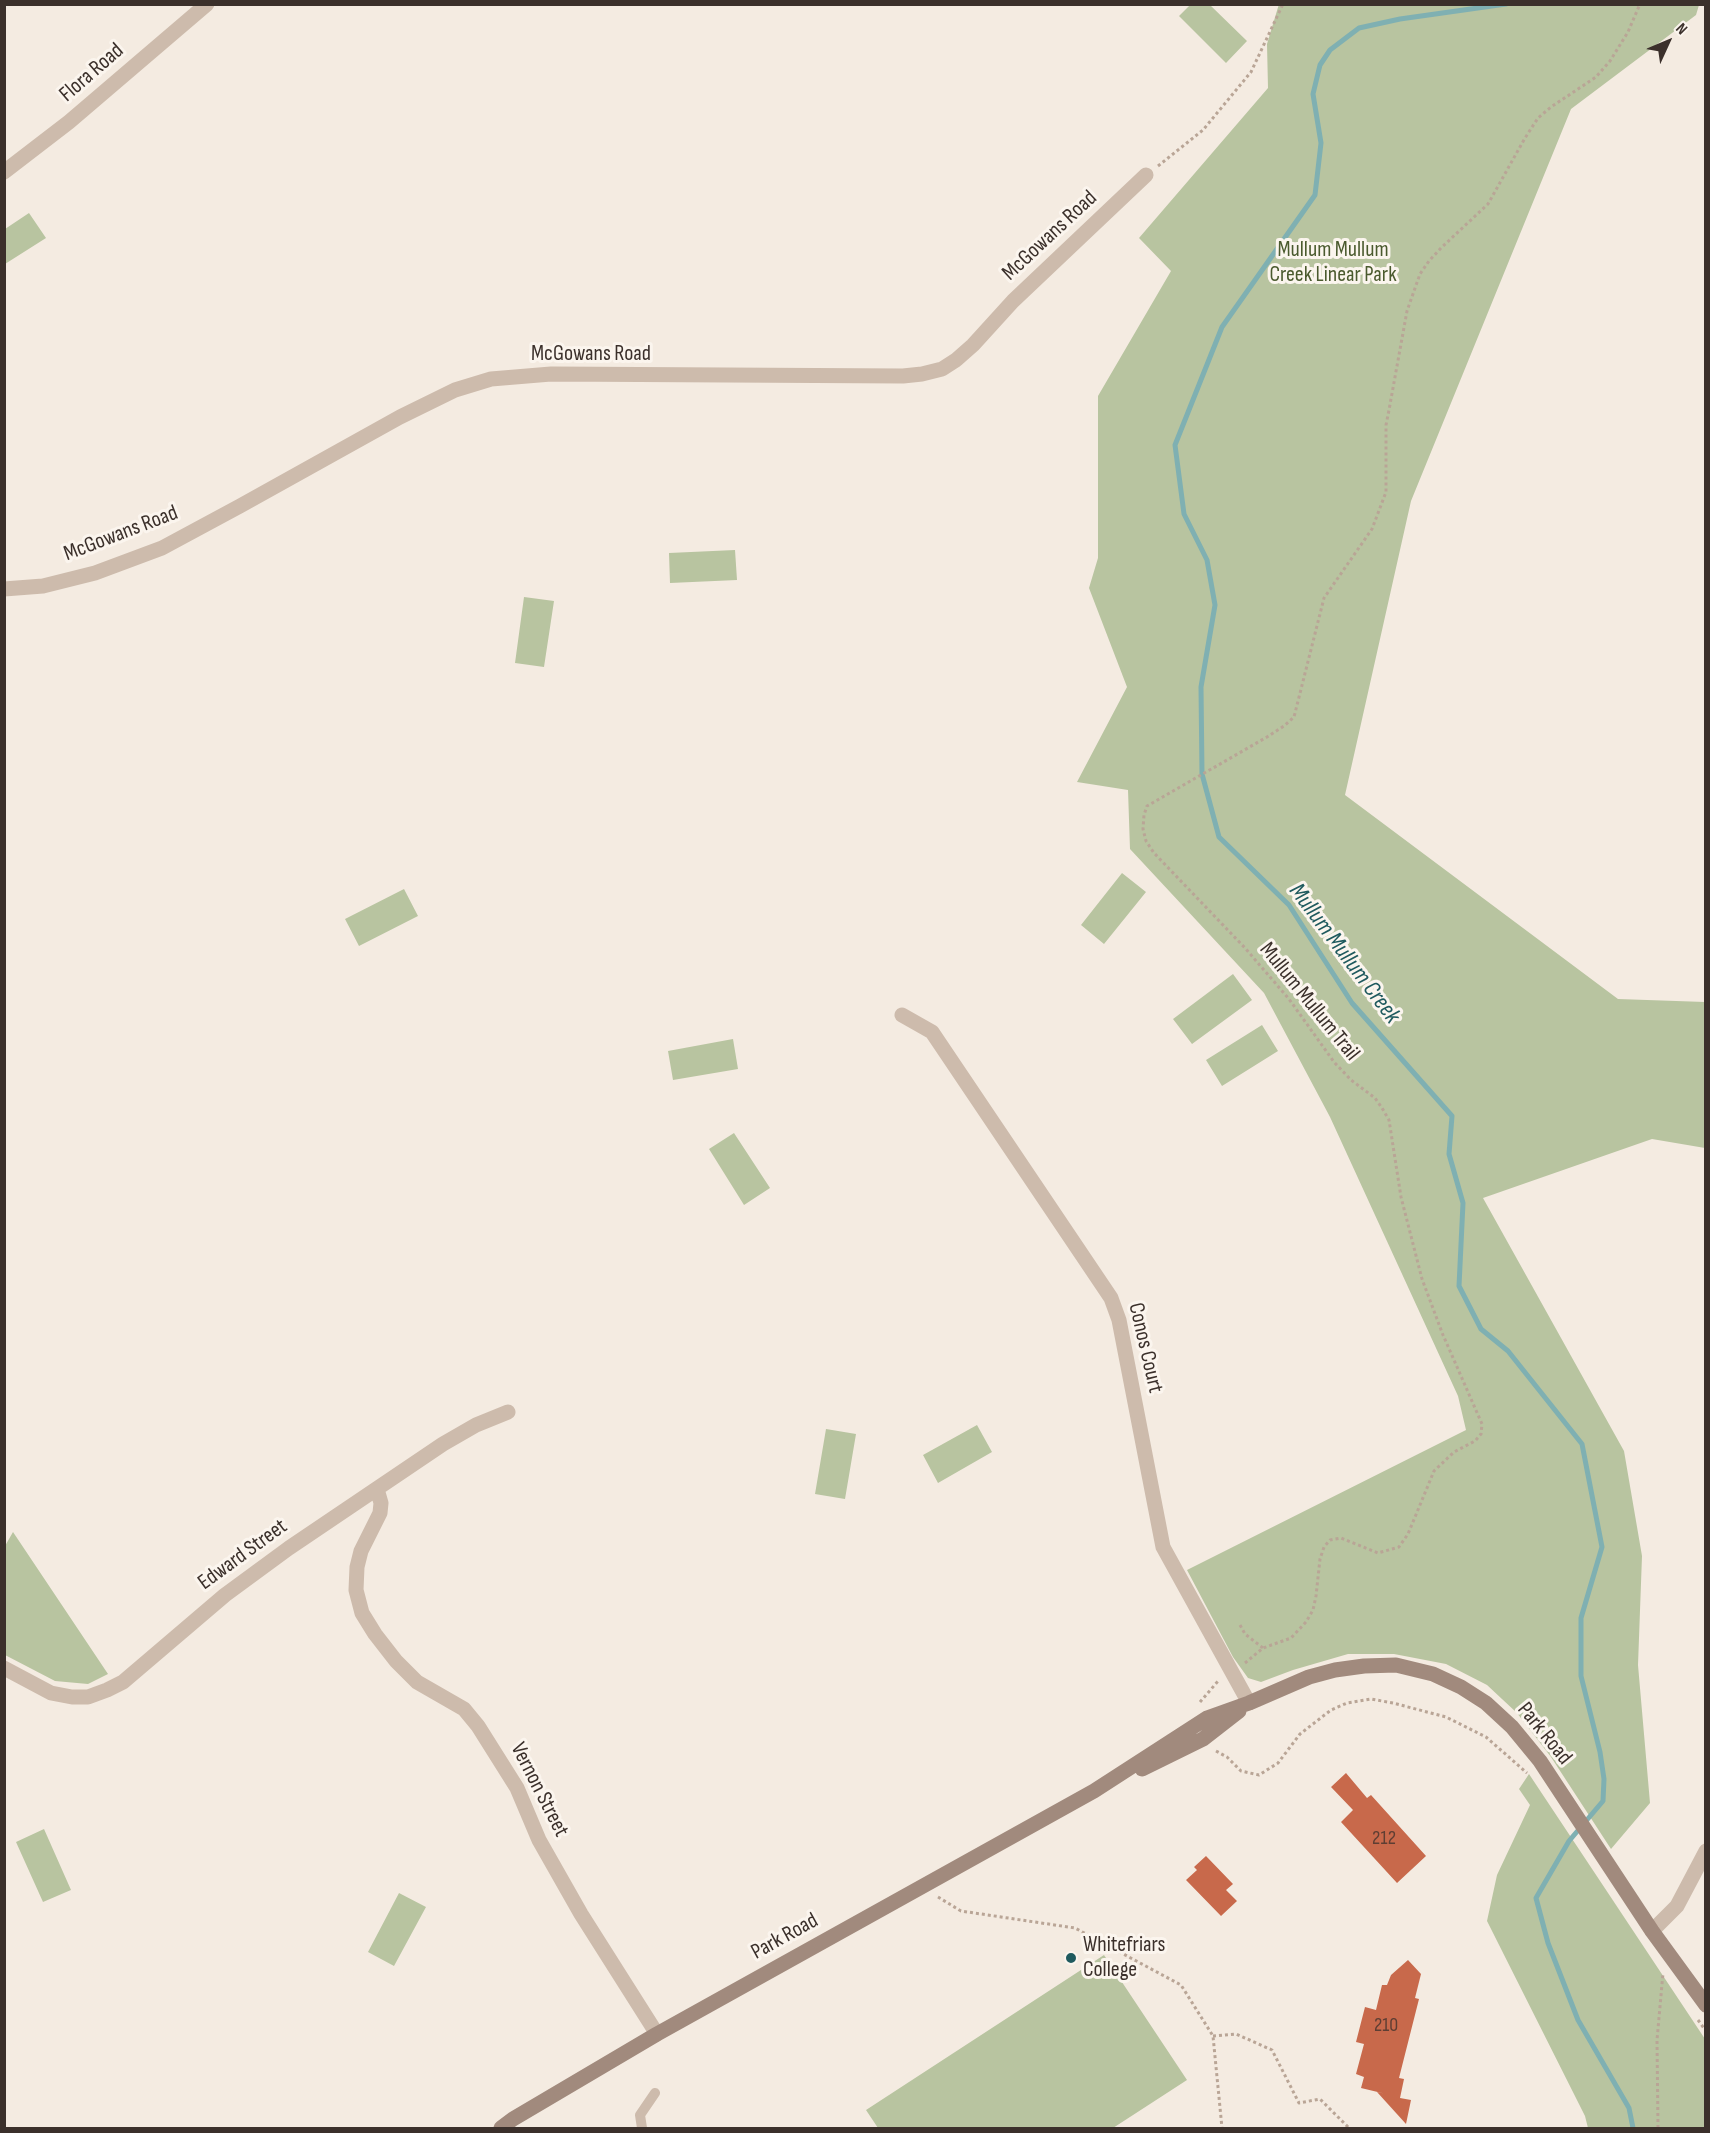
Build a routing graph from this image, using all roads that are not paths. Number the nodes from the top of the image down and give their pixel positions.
1 (207, 4) edge
2 (4, 172) edge
3 (1146, 175) road end
4 (4, 589) edge
5 (902, 1015) dead end
6 (508, 1412) dead end
7 (377, 1489) junction
8 (4, 1668) edge
9 (1249, 1703) junction
10 (1094, 1791) junction
11 (1706, 1851) edge
12 (1652, 1930) junction
13 (1706, 2006) edge
14 (657, 2034) junction
15 (655, 2093) dead end
16 (501, 2128) edge
17 (642, 2128) edge

1 - 2 street, Flora Road
3 - 4 street, McGowans Road
5 - 9 street, Conos Court
6 - 7 street, Edward Street
7 - 8 street, Edward Street
7 - 14 street, Vernon Street
9 - 10 street, Park Road
9 - 10 street, Park Road
9 - 12 street, Park Road
10 - 14 street, Park Road
11 - 12 street
12 - 13 street, Park Road
14 - 16 street, Park Road
15 - 17 lane

